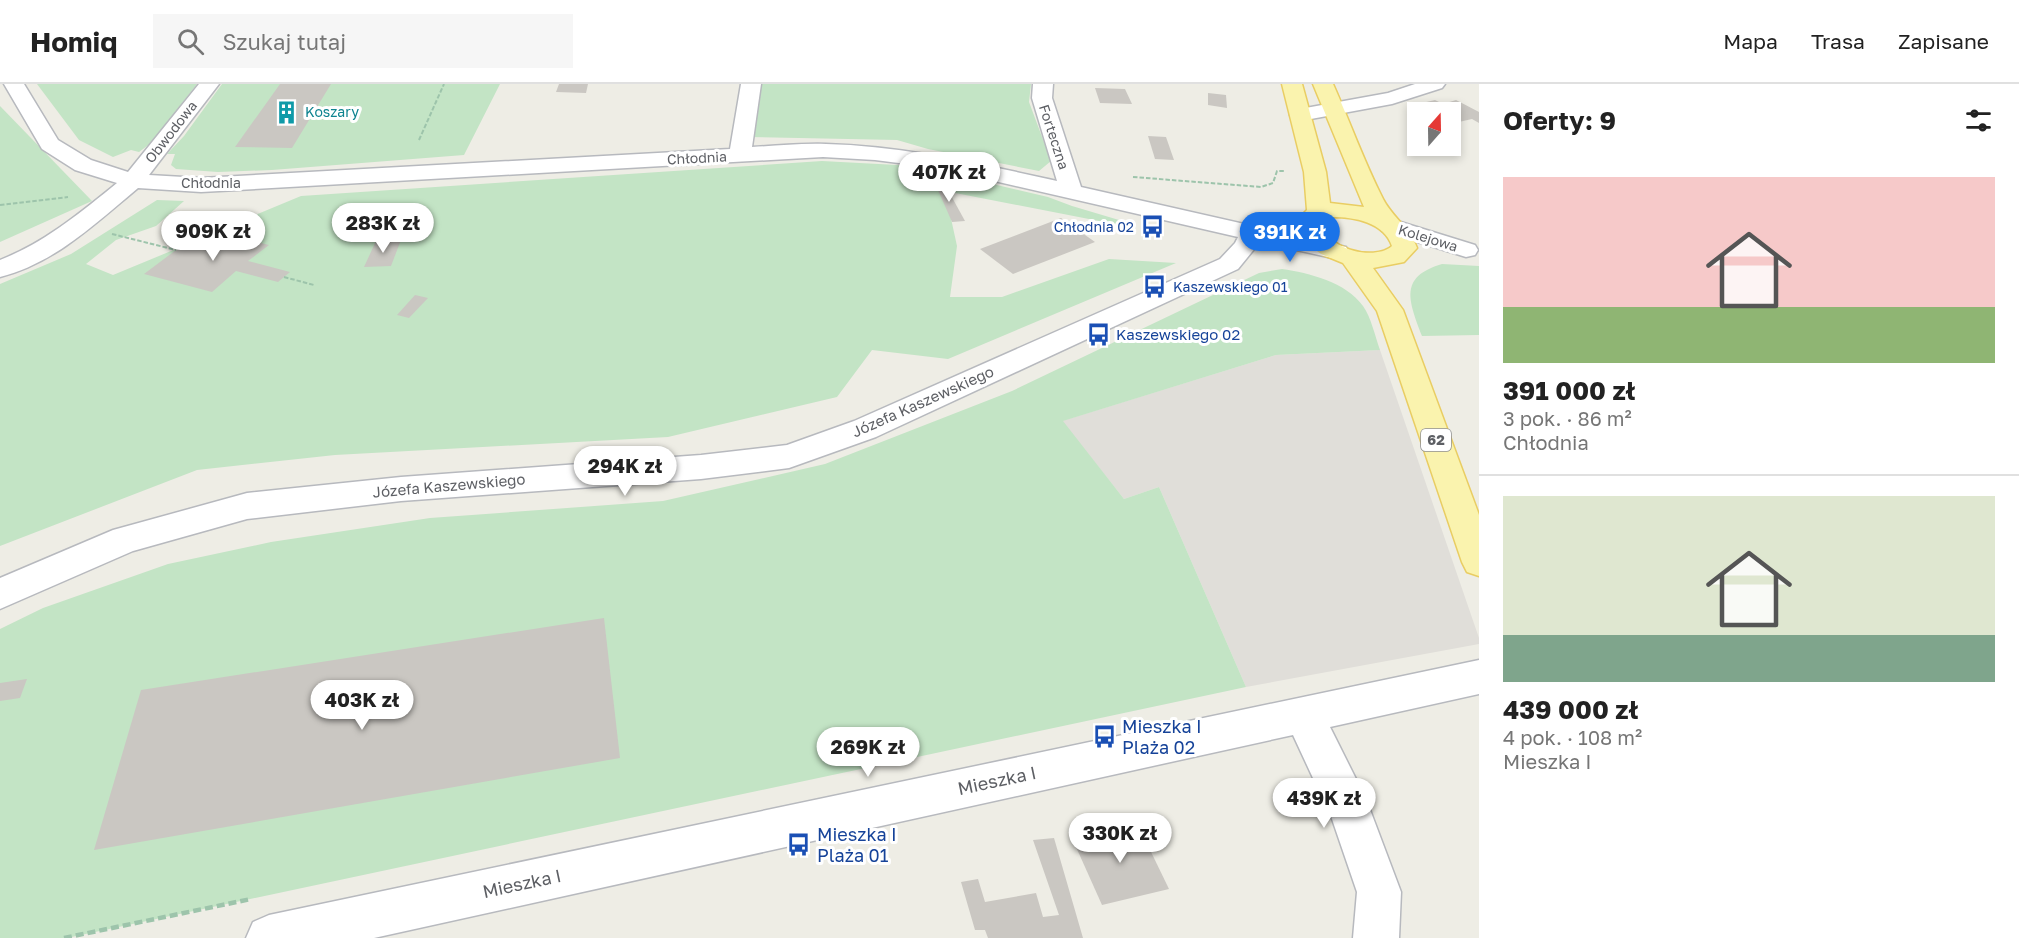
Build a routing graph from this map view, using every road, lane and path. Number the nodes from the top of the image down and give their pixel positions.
1 (14, 84) edge
2 (209, 84) edge
3 (444, 84) edge
4 (751, 84) edge
5 (1043, 84) edge
6 (1292, 84) edge
7 (1323, 84) edge
8 (1435, 84) edge
9 (1333, 107) junction
10 (1300, 115) junction
11 (419, 141) dead end
12 (740, 155) junction
13 (1293, 171) dead end
14 (1133, 177) dead end
15 (133, 181) junction
16 (1071, 190) junction
17 (75, 196) dead end
18 (0, 205) edge
19 (1314, 218) junction
20 (1387, 224) junction
21 (80, 225) junction
22 (1252, 232) junction
23 (176, 250) dead end
24 (1473, 250) edge
25 (1344, 255) junction
26 (1397, 256) junction
27 (0, 269) edge
28 (284, 277) dead end
29 (314, 285) dead end
30 (1390, 310) junction
31 (1479, 562) edge
32 (0, 594) edge
33 (1479, 677) edge
34 (1304, 715) junction
35 (269, 938) edge
36 (1376, 938) edge

1 - 15 street, Chłodnia
2 - 15 street, Obwodowa
3 - 11 path
4 - 12 street
5 - 16 street, Forteczna
6 - 10 main road
7 - 9 main road, 62
8 - 9 street
9 - 10 street
9 - 20 main road, 62
10 - 19 main road
12 - 15 street, Chłodnia
12 - 16 street, Chłodnia
13 - 14 path
15 - 21 street, Obwodowa
16 - 22 street, Chłodnia
17 - 18 path
19 - 20 main road
19 - 22 street, Chłodnia
19 - 25 main road, 62
20 - 24 street, Kolejowa
20 - 26 main road, 62
21 - 23 path
21 - 27 street, Obwodowa
22 - 25 street, Chłodnia
22 - 32 street, Józefa Kaszewskiego
24 - 26 street, Kolejowa
25 - 26 main road, 62
25 - 30 main road, 62
26 - 30 main road, 62
28 - 29 path
30 - 31 main road, 62
33 - 34 street, Mieszka I
34 - 35 street, Mieszka I
34 - 36 street

